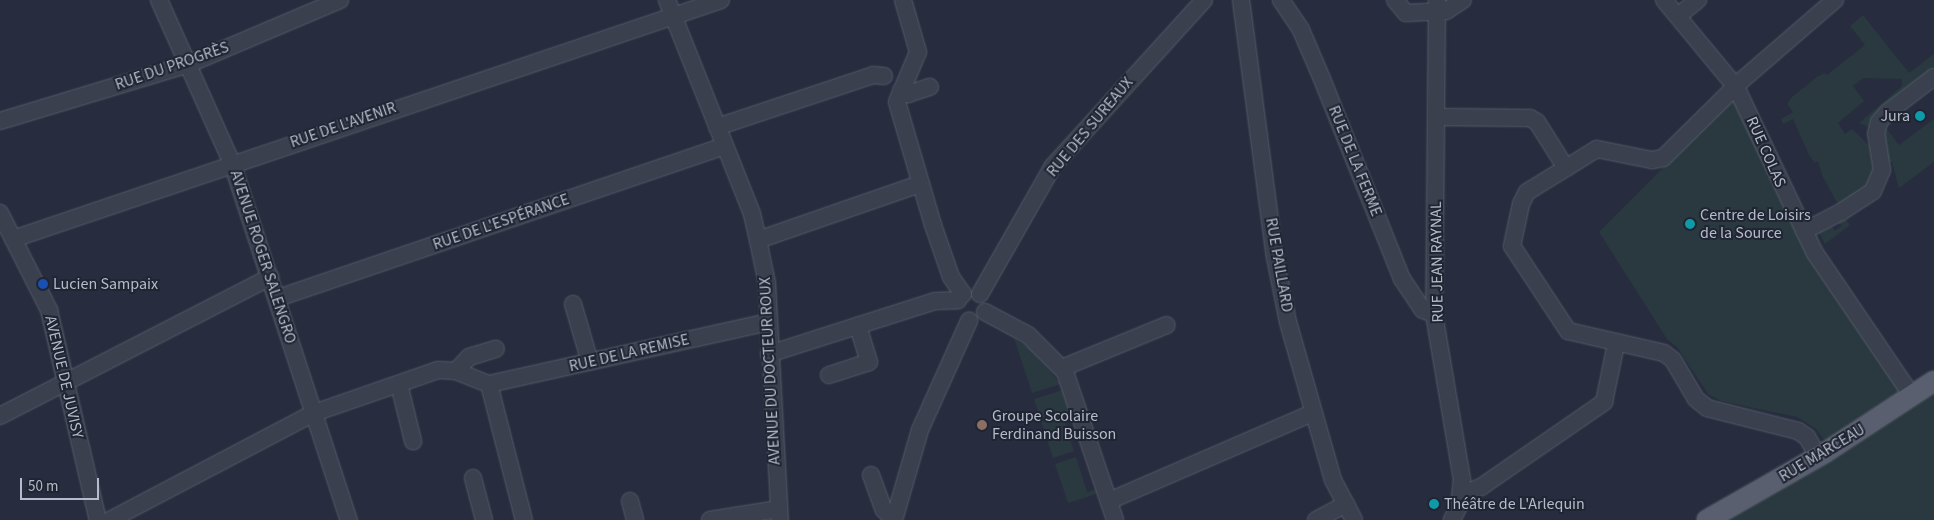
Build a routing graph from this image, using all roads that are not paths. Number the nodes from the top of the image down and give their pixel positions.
1 (159, 0) edge
2 (340, 0) edge
3 (721, 0) edge
4 (902, 0) edge
5 (1204, 0) edge
6 (1241, 0) edge
7 (1281, 0) edge
8 (1395, 0) edge
9 (1463, 0) edge
10 (1664, 0) edge
11 (1698, 0) edge
12 (1835, 0) edge
13 (1437, 6) edge
14 (670, 7) edge
15 (1678, 16) junction
16 (188, 64) junction
17 (884, 76) dead end
18 (1934, 77) edge
19 (930, 87) dead end
20 (1736, 87) junction
21 (901, 91) junction
22 (1438, 117) junction
23 (0, 120) edge
24 (717, 127) junction
25 (724, 146) junction
26 (232, 163) junction
27 (1566, 168) junction
28 (920, 184) junction
29 (0, 213) edge
30 (1804, 231) junction
31 (14, 239) junction
32 (758, 240) junction
33 (270, 277) junction
34 (967, 296) junction
35 (278, 298) junction
36 (573, 304) dead end
37 (985, 312) junction
38 (1434, 314) junction
39 (968, 321) junction
40 (768, 322) junction
41 (1167, 325) dead end
42 (858, 326) junction
43 (1616, 344) junction
44 (496, 349) dead end
45 (769, 354) junction
46 (590, 362) junction
47 (1062, 368) junction
48 (456, 371) junction
49 (829, 374) dead end
50 (66, 381) junction
51 (1934, 381) edge
52 (399, 384) junction
53 (490, 384) junction
54 (1906, 387) dead end
55 (314, 413) junction
56 (1312, 413) junction
57 (0, 416) edge
58 (413, 441) dead end
59 (1818, 457) junction
60 (871, 475) dead end
61 (473, 478) dead end
62 (1462, 490) junction
63 (630, 501) dead end
64 (1109, 501) junction
65 (1346, 504) junction
66 (780, 515) edge
67 (894, 519) edge
68 (98, 520) edge
69 (110, 520) edge
70 (349, 520) edge
71 (484, 520) edge
72 (524, 520) edge
73 (634, 520) edge
74 (710, 520) edge
75 (1115, 520) edge
76 (1316, 520) edge
77 (1354, 520) edge
78 (1452, 520) edge
79 (1707, 520) edge

1 - 16 street, AVENUE ROGER SALENGRO
2 - 16 street, RUE DU PROGRÈS
3 - 14 street, RUE DE L'AVENIR
4 - 21 street
5 - 34 street, RUE DES SUREAUX
6 - 56 street, RUE PAILLARD
7 - 38 street, RUE DE LA FERME
8 - 13 street
9 - 13 street
10 - 15 street, RUE COLAS
11 - 15 street
12 - 20 street
13 - 22 street, RUE JEAN RAYNAL
14 - 24 street, AVENUE DU DOCTEUR ROUX
14 - 26 street, RUE DE L'AVENIR
15 - 20 street, RUE COLAS
16 - 23 street, RUE DU PROGRÈS
16 - 26 street, AVENUE ROGER SALENGRO
17 - 24 street
18 - 30 street
19 - 21 street
20 - 27 street
20 - 30 street, RUE COLAS
21 - 28 street
22 - 27 street
22 - 38 street, RUE JEAN RAYNAL
24 - 25 street, AVENUE DU DOCTEUR ROUX
25 - 32 street, AVENUE DU DOCTEUR ROUX
25 - 35 street, RUE DE L'ESPÉRANCE
26 - 31 street, RUE DE L'AVENIR
26 - 33 street, AVENUE ROGER SALENGRO
27 - 43 street
28 - 32 street
28 - 34 street
29 - 31 street, AVENUE DE JUVISY
30 - 54 street, RUE COLAS
31 - 50 street, AVENUE DE JUVISY
32 - 40 street, AVENUE DU DOCTEUR ROUX
33 - 35 street, AVENUE ROGER SALENGRO
33 - 50 street
34 - 37 street
34 - 39 street
34 - 42 street
35 - 55 street, AVENUE ROGER SALENGRO
36 - 46 street
37 - 39 street
37 - 47 street
38 - 62 street, RUE JEAN RAYNAL
39 - 67 street
40 - 45 street, AVENUE DU DOCTEUR ROUX
40 - 46 street, RUE DE LA REMISE
41 - 47 street
42 - 45 street
42 - 49 street
43 - 59 street
43 - 62 street
44 - 48 street
45 - 66 street, AVENUE DU DOCTEUR ROUX
46 - 53 street, RUE DE LA REMISE
47 - 64 street
48 - 52 street
48 - 53 street
50 - 57 street
50 - 68 street, AVENUE DE JUVISY
51 - 59 main road, RUE MARCEAU
52 - 55 street
52 - 58 street
53 - 72 street
55 - 69 street
55 - 70 street, AVENUE ROGER SALENGRO
56 - 64 street
56 - 65 street, RUE PAILLARD
59 - 79 main road, RUE MARCEAU
60 - 67 street
61 - 71 street
62 - 78 street, RUE JEAN RAYNAL
63 - 73 street
64 - 75 street
65 - 76 street
65 - 77 street, RUE PAILLARD
66 - 74 street

